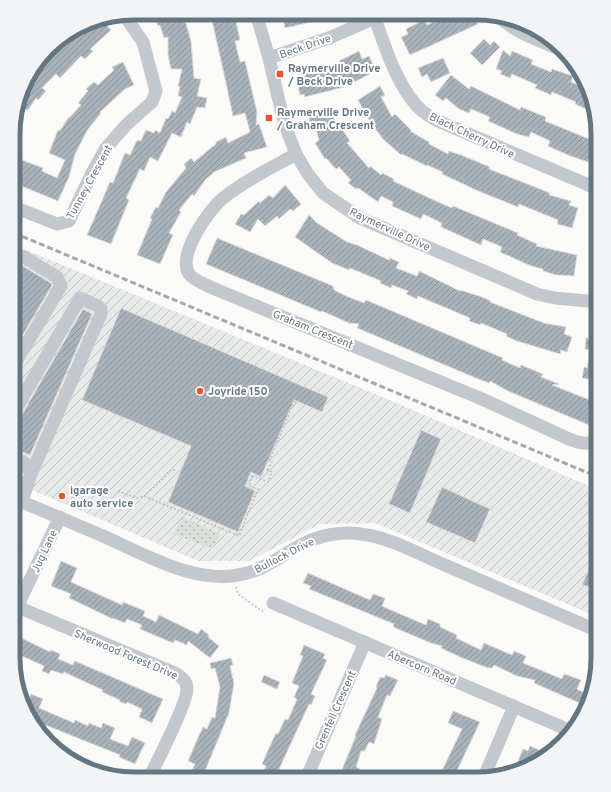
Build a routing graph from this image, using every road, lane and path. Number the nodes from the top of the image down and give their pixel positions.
1 (128, 20) edge
2 (258, 20) edge
3 (370, 20) edge
4 (380, 20) edge
5 (510, 25) edge
6 (543, 42) edge
7 (269, 58) junction
8 (296, 154) junction
9 (591, 186) edge
10 (20, 209) edge
11 (20, 256) edge
12 (591, 301) edge
13 (20, 355) edge
14 (20, 404) edge
15 (298, 404) dead end
16 (591, 444) edge
17 (20, 461) edge
18 (265, 469) dead end
19 (268, 470) junction
20 (176, 471) dead end
21 (31, 474) junction
22 (118, 491) dead end
23 (20, 495) edge
24 (144, 496) junction
25 (20, 500) edge
26 (60, 517) junction
27 (233, 576) junction
28 (20, 596) edge
29 (273, 602) joint
30 (20, 608) edge
31 (591, 628) edge
32 (365, 642) junction
33 (514, 706) junction
34 (566, 729) edge
35 (152, 772) edge
36 (309, 772) edge
37 (486, 772) edge

1 - 10 street, Tunney Crescent
2 - 7 street, Raymerville Drive
3 - 7 street, Beck Drive
4 - 9 street, Black Cherry Drive
5 - 6 street
7 - 8 street, Raymerville Drive
8 - 12 street, Raymerville Drive
8 - 16 street, Graham Crescent
11 - 13 street
14 - 21 street
15 - 19 path
17 - 21 street
18 - 19 path
19 - 24 path
20 - 24 path
21 - 23 street
22 - 24 path
25 - 26 street, Bullock Drive
26 - 27 street, Bullock Drive
26 - 28 street, Jug Lane
27 - 29 path
27 - 31 street, Bullock Drive
29 - 32 street, Abercorn Road
30 - 35 street, Sherwood Forest Drive
32 - 33 street, Abercorn Road
32 - 36 street, Grenfell Crescent
33 - 34 street, Abercorn Road
33 - 37 street

